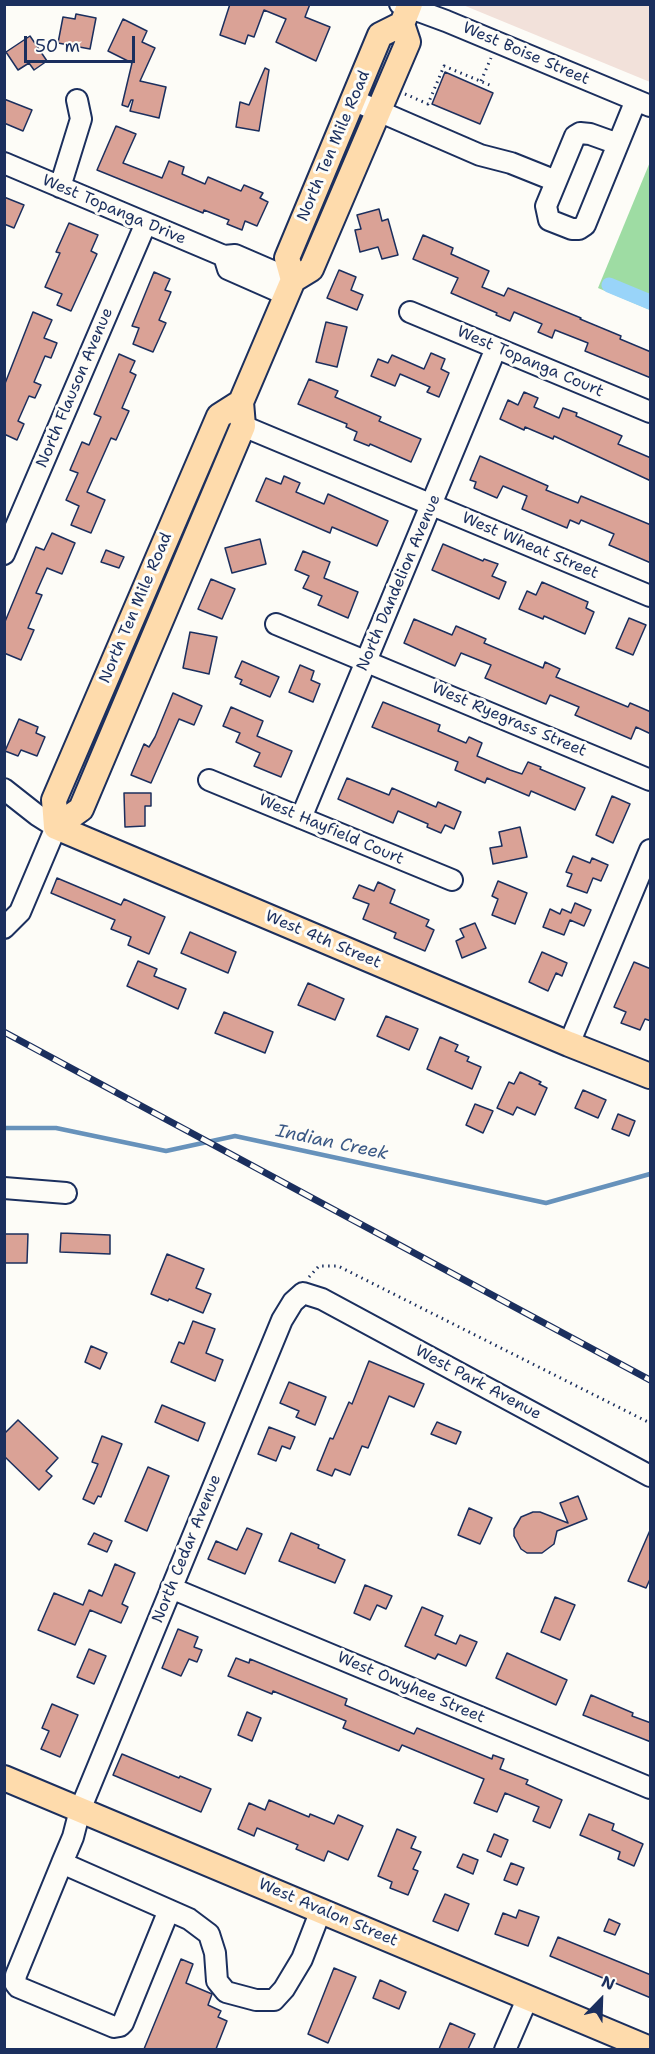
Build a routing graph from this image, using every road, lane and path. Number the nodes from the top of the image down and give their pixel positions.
1 (405, 10) edge
2 (491, 58) dead end
3 (481, 81) junction
4 (492, 86) dead end
5 (401, 92) dead end
6 (77, 100) dead end
7 (353, 100) junction
8 (643, 103) edge
9 (379, 111) junction
10 (618, 144) junction
11 (4, 163) edge
12 (556, 181) junction
13 (60, 187) junction
14 (146, 223) junction
15 (290, 287) junction
16 (410, 312) dead end
17 (496, 348) junction
18 (241, 402) junction
19 (651, 412) edge
20 (243, 426) junction
21 (431, 505) junction
22 (4, 554) edge
23 (651, 596) edge
24 (276, 624) dead end
25 (366, 661) junction
26 (209, 780) dead end
27 (651, 780) edge
28 (4, 789) edge
29 (301, 818) junction
30 (57, 827) junction
31 (651, 850) edge
32 (452, 880) dead end
33 (4, 928) edge
34 (569, 1044) junction
35 (651, 1076) edge
36 (4, 1188) edge
37 (66, 1193) dead end
38 (303, 1293) junction
39 (651, 1423) edge
40 (651, 1476) edge
41 (171, 1588) junction
42 (4, 1778) edge
43 (651, 1788) edge
44 (80, 1810) junction
45 (62, 1863) junction
46 (169, 1910) junction
47 (321, 1910) junction
48 (528, 1997) junction
49 (505, 2049) edge
50 (651, 2049) edge

1 - 7 main road, North Ten Mile Road
1 - 8 street, West Boise Street
1 - 9 main road, North Ten Mile Road
2 - 3 path
3 - 4 path
3 - 5 path
6 - 13 street
7 - 9 street
7 - 15 main road, North Ten Mile Road
8 - 10 street
9 - 12 street
9 - 15 main road, North Ten Mile Road
10 - 12 street
10 - 12 street
11 - 13 street, West Topanga Drive
13 - 14 street, West Topanga Drive
14 - 15 street, West Topanga Drive
14 - 22 street, North Flauson Avenue
15 - 18 main road, North Ten Mile Road
16 - 17 street, West Topanga Court
17 - 19 street, West Topanga Court
17 - 21 street, North Dandelion Avenue
18 - 20 main road, North Ten Mile Road
18 - 30 main road, North Ten Mile Road
20 - 21 street, West Wheat Street
20 - 30 main road, North Ten Mile Road
21 - 23 street, West Wheat Street
21 - 25 street, North Dandelion Avenue
24 - 25 street, West Ryegrass Street
25 - 27 street, West Ryegrass Street
25 - 29 street, North Dandelion Avenue
26 - 29 street, West Hayfield Court
28 - 30 street, West 4th Street
29 - 32 street, West Hayfield Court
30 - 33 street, North Ten Mile Road
30 - 34 main road, West 4th Street
31 - 34 street
34 - 35 main road, West 4th Street
36 - 37 street
38 - 39 path
38 - 40 street, West Park Avenue
38 - 41 street, North Cedar Avenue
41 - 43 street, West Owyhee Street
41 - 44 street, North Cedar Avenue
42 - 44 main road, West Avalon Street
44 - 45 street, North Cedar Avenue
44 - 47 main road, West Avalon Street
45 - 46 street
45 - 46 street, North Cedar Avenue
46 - 47 street
47 - 48 main road, West Avalon Street
48 - 49 street
48 - 50 main road, West Avalon Street

